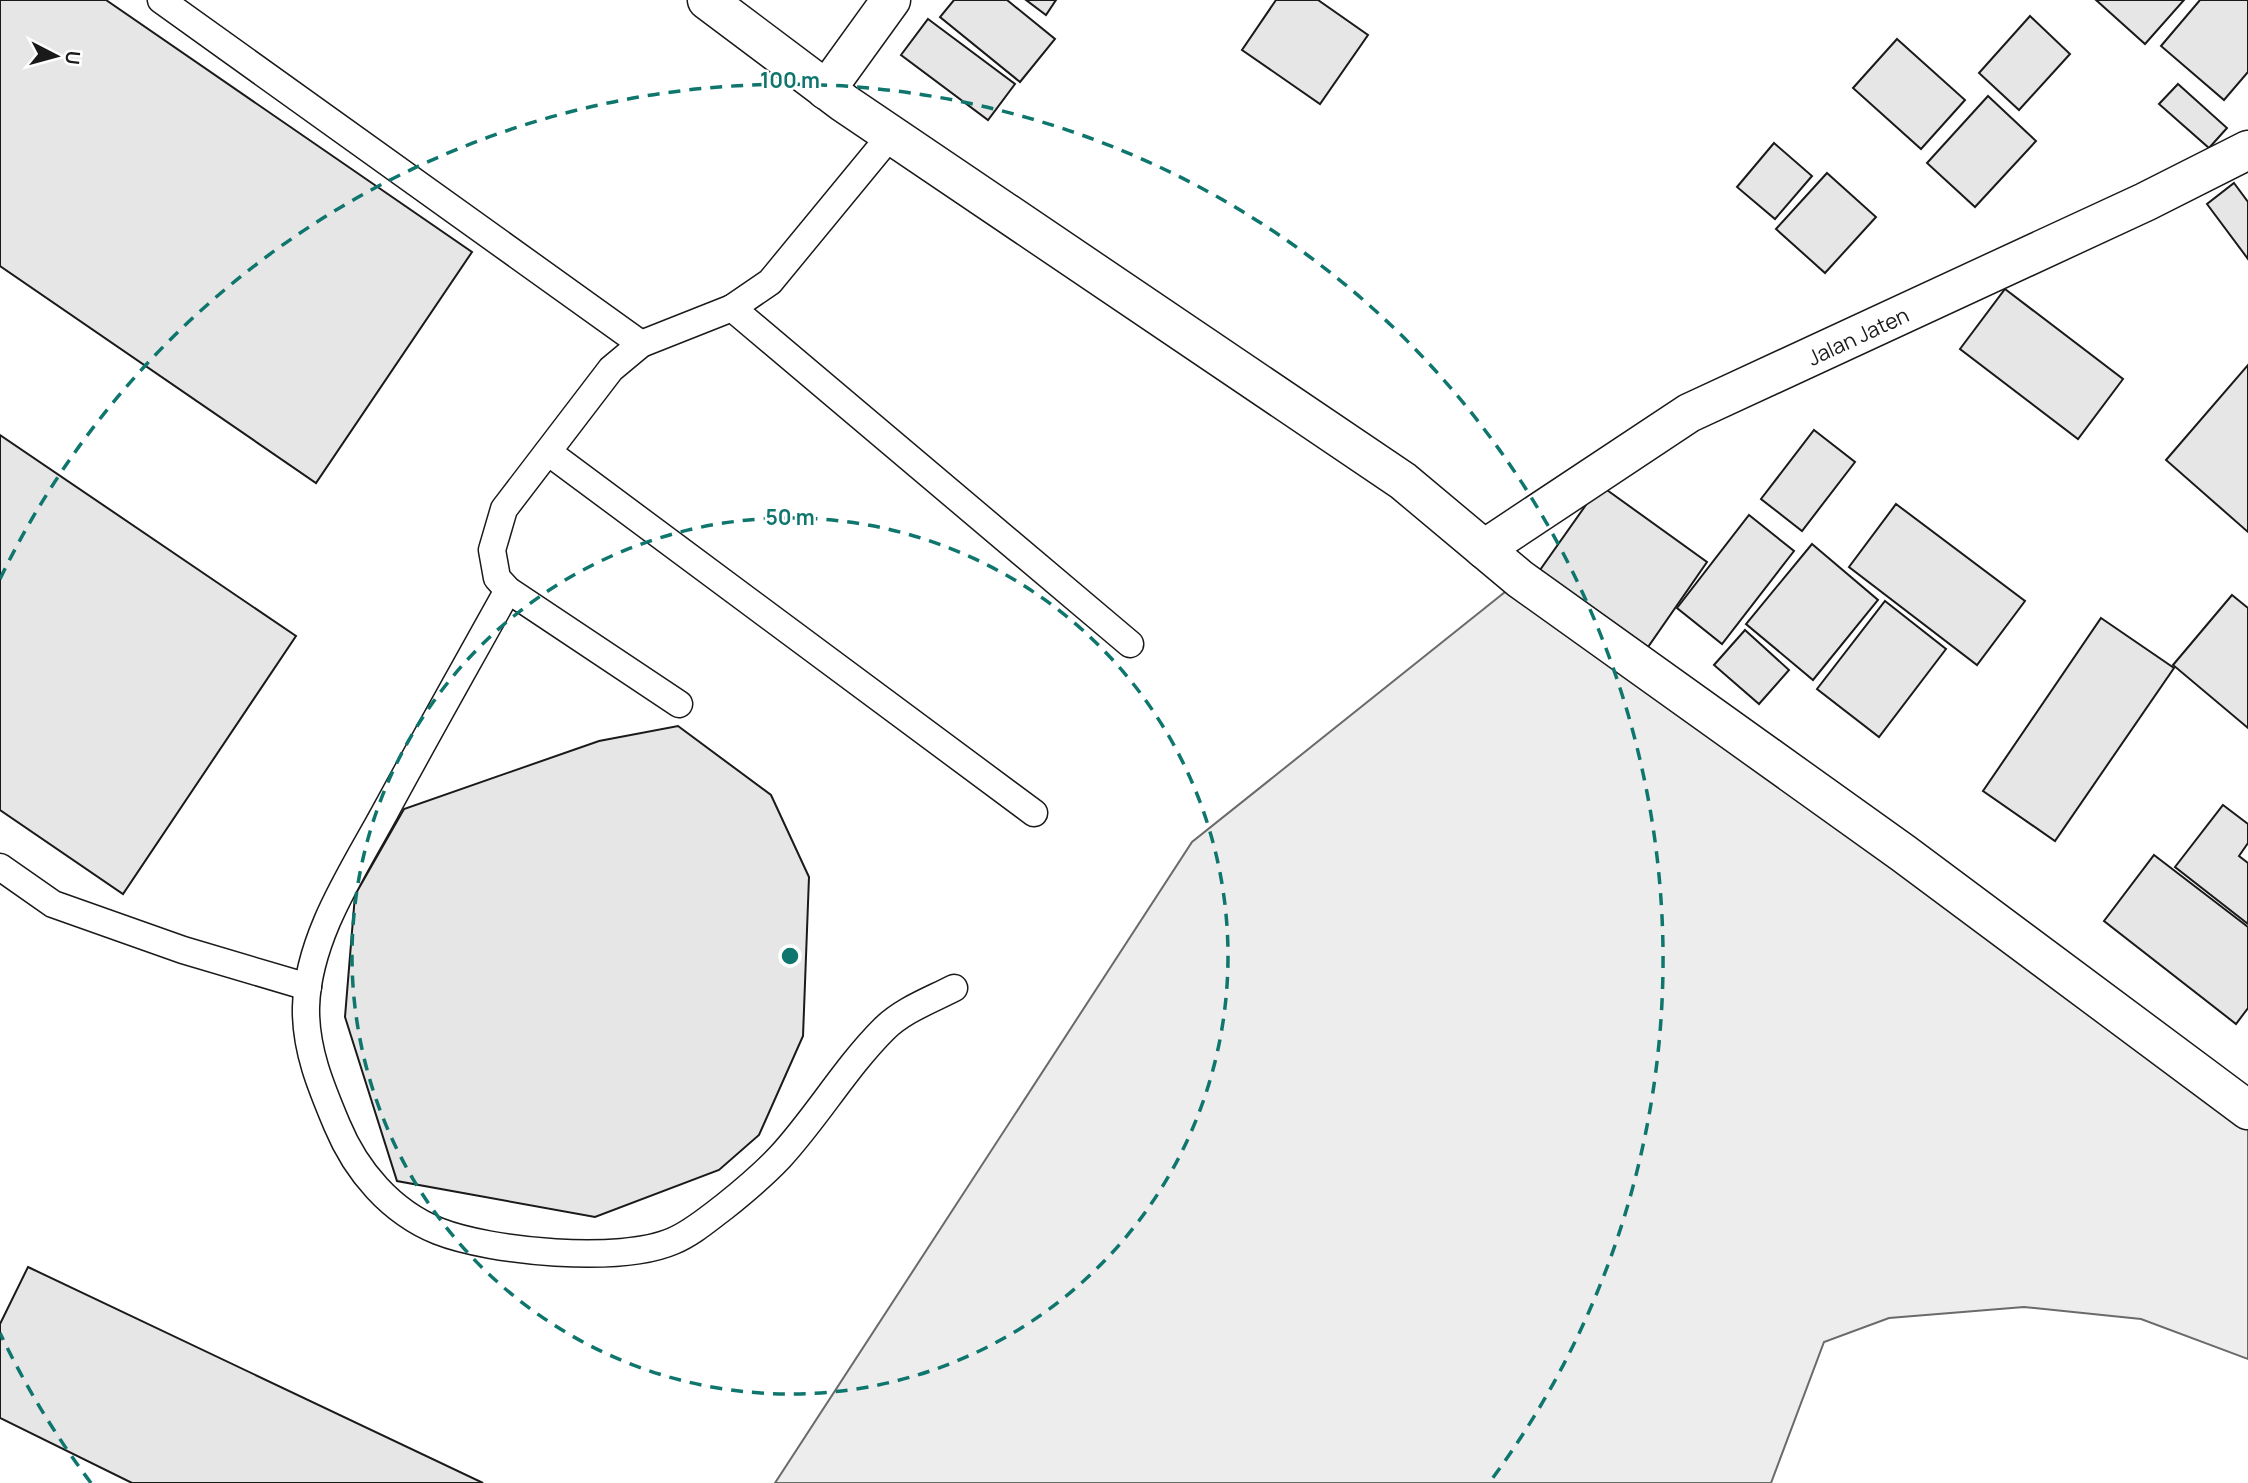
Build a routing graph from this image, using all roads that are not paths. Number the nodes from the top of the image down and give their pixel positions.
1 (161, 0) edge
2 (707, 0) edge
3 (891, 0) edge
4 (826, 89) junction
5 (891, 135) junction
6 (2248, 150) edge
7 (732, 308) junction
8 (640, 344) junction
9 (548, 452) junction
10 (1484, 549) junction
11 (508, 590) junction
12 (1130, 644) dead end
13 (680, 704) dead end
14 (1034, 813) dead end
15 (0, 867) edge
16 (308, 987) junction
17 (954, 988) dead end
18 (2248, 1110) edge

1 - 8 lane
2 - 4 main road
3 - 4 main road
4 - 5 main road
5 - 7 lane
5 - 10 main road
6 - 10 main road, Jalan Jaten
7 - 8 lane
7 - 12 lane
8 - 9 lane
9 - 11 lane
9 - 14 lane
10 - 18 main road
11 - 13 lane
11 - 16 lane
15 - 16 lane
16 - 17 lane

